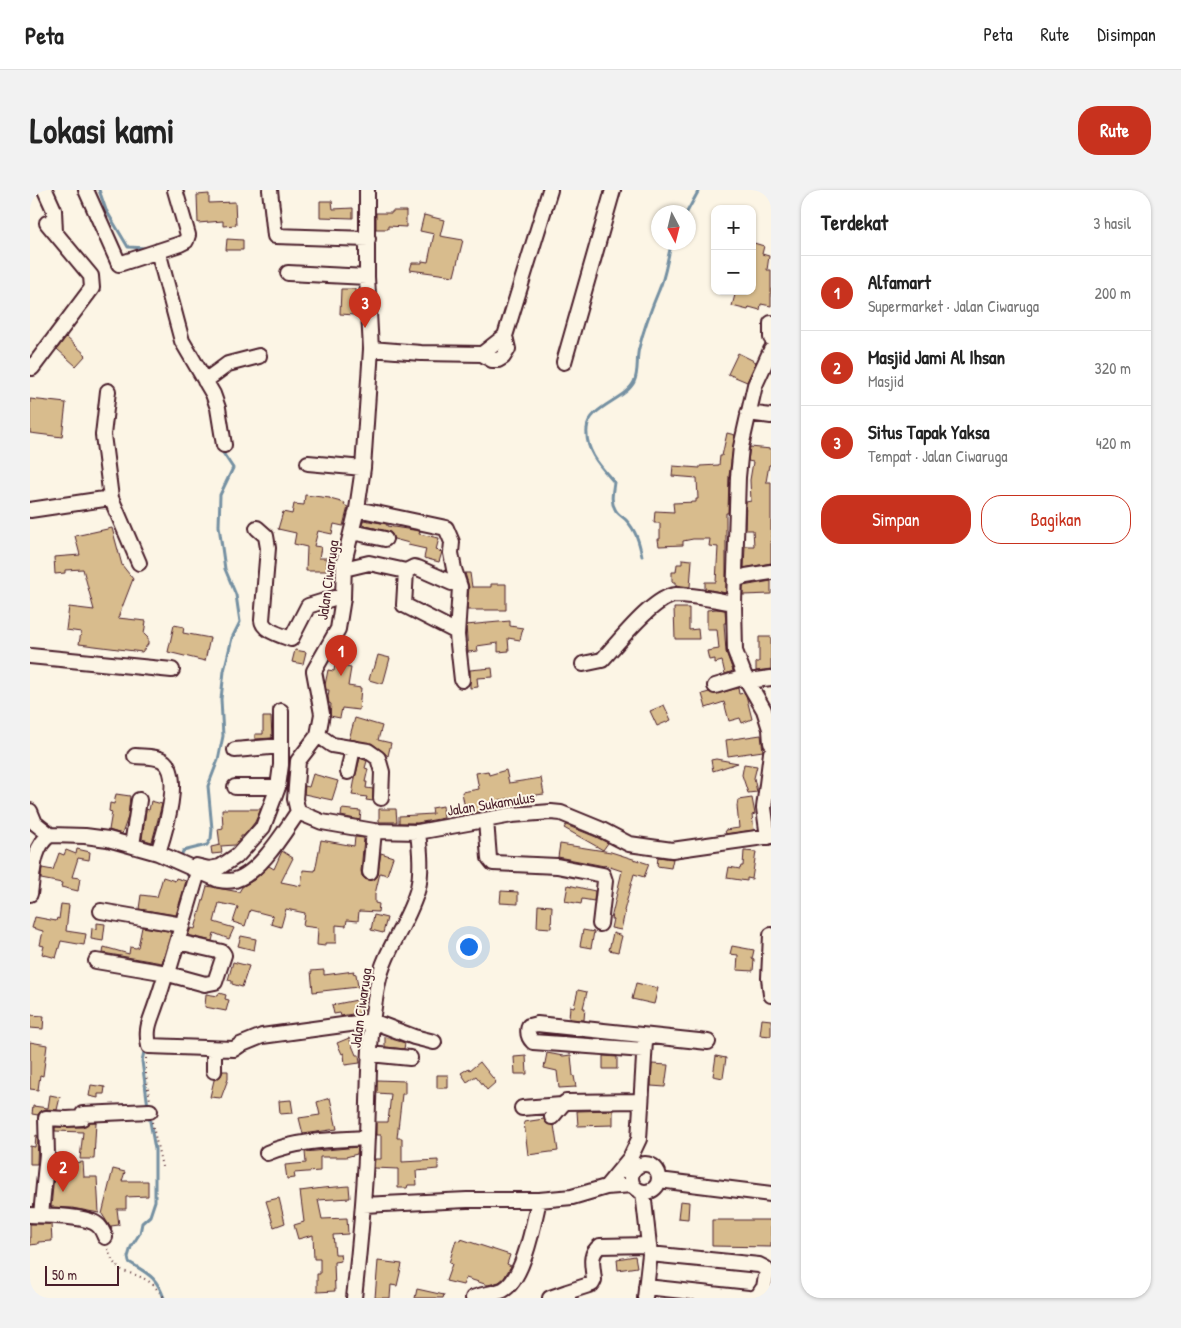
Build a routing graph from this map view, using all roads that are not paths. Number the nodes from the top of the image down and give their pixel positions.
1 (45, 190) edge
2 (86, 190) edge
3 (175, 190) edge
4 (270, 190) edge
5 (367, 190) edge
6 (550, 190) edge
7 (613, 190) edge
8 (368, 239) junction
9 (158, 251) junction
10 (288, 273) dead end
11 (367, 277) junction
12 (771, 323) edge
13 (771, 338) edge
14 (370, 349) junction
15 (771, 350) edge
16 (259, 356) dead end
17 (564, 362) dead end
18 (31, 369) edge
19 (205, 381) junction
20 (108, 391) dead end
21 (748, 413) junction
22 (771, 416) edge
23 (224, 444) dead end
24 (308, 463) dead end
25 (363, 468) junction
26 (111, 498) junction
27 (357, 509) junction
28 (30, 510) edge
29 (257, 528) dead end
30 (352, 532) junction
31 (385, 539) dead end
32 (139, 563) dead end
33 (344, 569) junction
34 (406, 571) junction
35 (771, 572) edge
36 (735, 580) junction
37 (452, 583) dead end
38 (344, 598) junction
39 (734, 603) junction
40 (453, 630) dead end
41 (30, 656) edge
42 (583, 664) dead end
43 (172, 670) dead end
44 (771, 678) edge
45 (746, 679) junction
46 (462, 680) dead end
47 (715, 686) dead end
48 (281, 711) dead end
49 (318, 735) junction
50 (771, 743) edge
51 (282, 746) junction
52 (353, 748) junction
53 (235, 750) dead end
54 (771, 753) edge
55 (135, 756) dead end
56 (348, 772) dead end
57 (235, 787) dead end
58 (278, 787) junction
59 (381, 798) dead end
60 (139, 800) dead end
61 (30, 811) edge
62 (298, 812) junction
63 (486, 820) junction
64 (374, 831) junction
65 (418, 832) junction
66 (50, 835) junction
67 (770, 837) edge
68 (132, 845) junction
69 (158, 853) junction
70 (192, 869) junction
71 (370, 872) dead end
72 (30, 894) edge
73 (100, 911) dead end
74 (600, 924) dead end
75 (182, 925) junction
76 (771, 935) edge
77 (178, 942) junction
78 (96, 961) dead end
79 (167, 973) junction
80 (771, 995) edge
81 (372, 1021) junction
82 (645, 1035) junction
83 (434, 1042) dead end
84 (708, 1042) dead end
85 (214, 1049) junction
86 (644, 1050) junction
87 (370, 1054) junction
88 (410, 1058) dead end
89 (214, 1071) dead end
90 (640, 1101) junction
91 (562, 1105) junction
92 (522, 1108) dead end
93 (150, 1111) dead end
94 (552, 1117) dead end
95 (367, 1138) junction
96 (267, 1153) dead end
97 (659, 1180) junction
98 (606, 1187) junction
99 (637, 1189) junction
100 (771, 1194) edge
101 (539, 1200) junction
102 (363, 1205) junction
103 (36, 1215) edge
104 (104, 1237) road end
105 (650, 1250) junction
106 (646, 1292) edge
107 (567, 1295) edge
108 (354, 1298) edge
109 (473, 1298) edge
110 (550, 1298) edge
111 (748, 1298) edge
112 (753, 1298) edge

1 - 18 street
2 - 9 street
3 - 9 street
4 - 8 street
5 - 8 street, Jalan Ciwaruga
6 - 14 street
7 - 17 street
8 - 11 street, Jalan Ciwaruga
9 - 19 street
10 - 11 street
11 - 14 street, Jalan Ciwaruga
12 - 13 street
14 - 25 street, Jalan Ciwaruga
15 - 21 street
16 - 19 street
19 - 23 street
20 - 26 street
21 - 22 street
21 - 36 street
24 - 25 street
25 - 27 street, Jalan Ciwaruga
26 - 28 street
26 - 32 street
27 - 30 street, Jalan Ciwaruga
27 - 46 street
29 - 38 street
30 - 31 street
30 - 33 street, Jalan Ciwaruga
33 - 34 street
33 - 38 street, Jalan Ciwaruga
34 - 37 street
34 - 40 street
35 - 36 street
36 - 39 street
38 - 49 street, Jalan Ciwaruga
39 - 42 street
39 - 45 street
41 - 43 street
44 - 45 street
45 - 47 street
45 - 50 street
48 - 51 street
49 - 52 street
49 - 62 street, Jalan Ciwaruga
51 - 53 street
51 - 58 street
52 - 56 street
52 - 59 street
54 - 67 street
55 - 69 street
57 - 58 street
58 - 70 street
60 - 68 street
61 - 66 street
62 - 64 street
62 - 70 street
63 - 65 street, Jalan Sukamulus
63 - 67 street, Jalan Sukamulus
63 - 74 street
64 - 65 street
64 - 71 street
65 - 81 street, Jalan Ciwaruga
66 - 68 street
66 - 72 street
68 - 69 street
69 - 70 street
70 - 75 street
73 - 75 street
75 - 77 street
76 - 80 street
77 - 79 street
77 - 79 street
78 - 79 street
79 - 85 street
81 - 83 street
81 - 85 street
81 - 87 street, Jalan Ciwaruga
82 - 84 street
82 - 86 street
82 - 86 street
85 - 89 street
86 - 90 street
87 - 88 street
87 - 95 street, Jalan Ciwaruga
90 - 91 street
90 - 98 street
91 - 92 street
91 - 94 street
93 - 103 street
95 - 96 street
95 - 102 street, Jalan Ciwaruga
97 - 99 street
97 - 99 street
97 - 100 street
98 - 99 street
98 - 101 street
99 - 105 street
101 - 102 street
101 - 109 street
102 - 108 street, Jalan Ciwaruga
103 - 104 street
105 - 106 street
105 - 107 street
105 - 112 street
106 - 111 street
107 - 110 street

